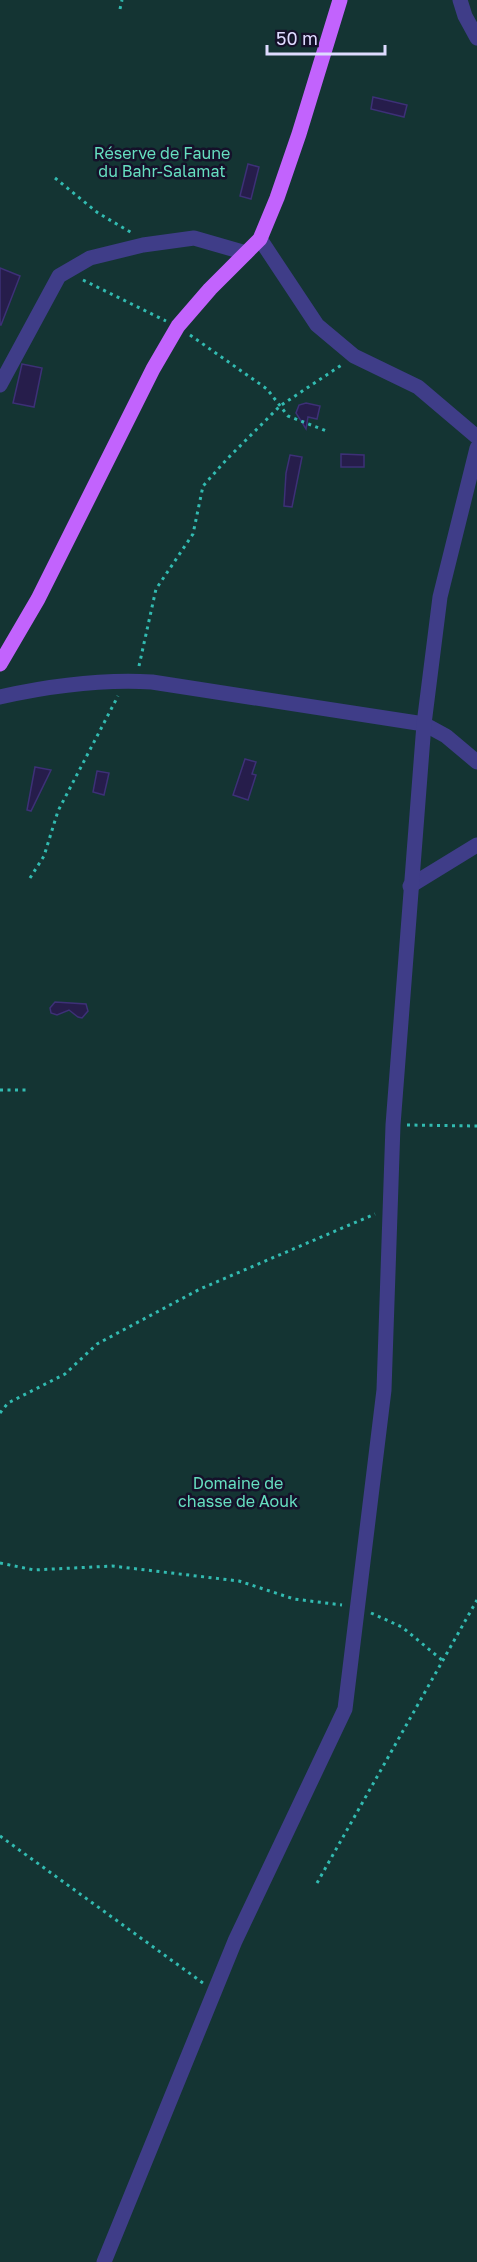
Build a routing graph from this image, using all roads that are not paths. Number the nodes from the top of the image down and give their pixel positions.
1 (340, 0) edge
2 (460, 0) edge
3 (477, 38) edge
4 (260, 239) junction
5 (246, 253) junction
6 (0, 386) edge
7 (477, 437) edge
8 (477, 448) edge
9 (0, 664) edge
10 (0, 697) edge
11 (424, 724) junction
12 (477, 762) edge
13 (477, 845) edge
14 (411, 886) junction
15 (104, 2262) edge

1 - 4 main road
2 - 3 street
4 - 5 main road
4 - 7 street
5 - 6 street
5 - 9 main road
8 - 11 street
10 - 11 street
11 - 12 street
11 - 14 street
13 - 14 street
14 - 15 street

